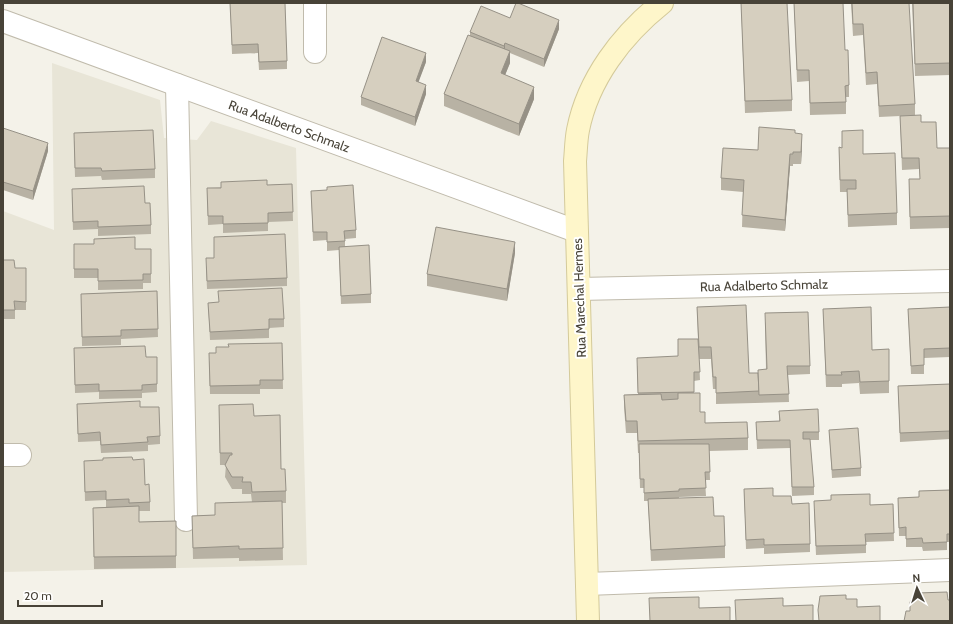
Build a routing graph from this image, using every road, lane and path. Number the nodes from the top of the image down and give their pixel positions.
1 (315, 3) edge
2 (662, 3) edge
3 (3, 21) edge
4 (316, 52) dead end
5 (177, 85) junction
6 (576, 231) junction
7 (950, 281) edge
8 (579, 290) junction
9 (186, 520) dead end
10 (950, 570) edge
11 (587, 584) junction
12 (588, 621) edge

1 - 4 street
2 - 6 street, Rua Marechal Hermes
3 - 5 street, Rua Adalberto Schmalz
5 - 6 street, Rua Adalberto Schmalz
5 - 9 street
6 - 8 street, Rua Marechal Hermes
7 - 8 street, Rua Adalberto Schmalz
8 - 11 street, Rua Marechal Hermes
10 - 11 street
11 - 12 street, Rua Marechal Hermes

